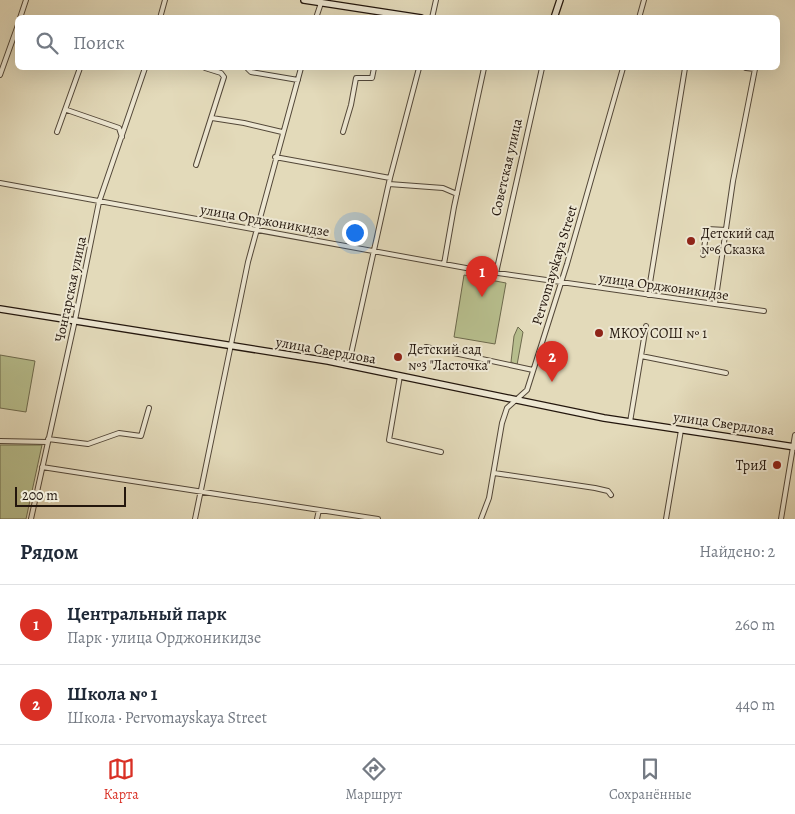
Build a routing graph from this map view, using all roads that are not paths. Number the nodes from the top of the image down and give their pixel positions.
1 (26, 0) edge
2 (165, 0) edge
3 (304, 0) edge
4 (436, 0) edge
5 (560, 0) edge
6 (644, 0) edge
7 (321, 3) junction
8 (21, 15) edge
9 (161, 15) edge
10 (317, 15) edge
11 (401, 15) edge
12 (433, 15) edge
13 (555, 15) edge
14 (640, 15) edge
15 (15, 34) edge
16 (12, 42) junction
17 (15, 42) edge
18 (79, 70) edge
19 (144, 70) edge
20 (211, 70) edge
21 (249, 70) edge
22 (300, 70) edge
23 (374, 70) edge
24 (419, 70) edge
25 (484, 70) edge
26 (542, 70) edge
27 (622, 70) edge
28 (685, 70) edge
29 (755, 70) edge
30 (0, 75) edge
31 (298, 80) junction
32 (67, 110) junction
33 (212, 118) junction
34 (57, 132) dead end
35 (282, 132) junction
36 (343, 132) dead end
37 (122, 138) junction
38 (275, 156) junction
39 (196, 165) dead end
40 (390, 178) junction
41 (0, 183) edge
42 (389, 184) junction
43 (457, 194) junction
44 (99, 202) junction
45 (257, 230) junction
46 (726, 230) junction
47 (374, 251) junction
48 (703, 255) dead end
49 (444, 264) junction
50 (496, 272) junction
51 (560, 283) junction
52 (648, 295) junction
53 (715, 304) junction
54 (0, 309) edge
55 (764, 311) dead end
56 (75, 320) junction
57 (646, 326) dead end
58 (231, 346) junction
59 (426, 347) dead end
60 (351, 354) dead end
61 (641, 356) junction
62 (533, 370) junction
63 (726, 373) dead end
64 (400, 376) junction
65 (517, 400) junction
66 (148, 408) dead end
67 (630, 422) junction
68 (681, 430) junction
69 (795, 435) edge
70 (48, 440) junction
71 (0, 441) edge
72 (794, 447) edge
73 (441, 452) dead end
74 (42, 467) junction
75 (494, 473) junction
76 (201, 493) junction
77 (612, 496) dead end
78 (319, 510) junction
79 (31, 519) edge
80 (195, 519) edge
81 (318, 519) edge
82 (378, 519) edge
83 (481, 519) edge
84 (666, 519) edge
85 (781, 519) edge

1 - 8 street
2 - 9 street
3 - 7 street
4 - 12 street
5 - 13 street
6 - 14 street
7 - 10 street
7 - 11 street
15 - 16 street
16 - 17 street
16 - 30 street
18 - 32 street
19 - 37 street, Чонгарская улица
20 - 33 street
21 - 31 street
22 - 31 street
23 - 36 street
24 - 40 street
25 - 43 street
26 - 50 street, Советская улица
27 - 51 street, Pervomayskaya Street
28 - 52 street
29 - 46 street
31 - 35 street
32 - 34 street
32 - 37 street
33 - 35 street
33 - 39 street
35 - 38 street
37 - 44 street, Чонгарская улица
38 - 40 street
38 - 45 street
40 - 42 street
41 - 44 street, улица Орджоникидзе
42 - 43 street
42 - 47 street
43 - 49 street
44 - 45 street, улица Орджоникидзе
44 - 56 street, Чонгарская улица
45 - 47 street, улица Орджоникидзе
45 - 58 street
46 - 48 street
46 - 53 street
47 - 49 street, улица Орджоникидзе
47 - 60 street
49 - 50 street, улица Орджоникидзе
50 - 51 street, улица Орджоникидзе
51 - 52 street, улица Орджоникидзе
51 - 62 street, Pervomayskaya Street
52 - 53 street, улица Орджоникидзе
53 - 55 street, улица Орджоникидзе
54 - 56 street, улица Свердлова
56 - 58 street, улица Свердлова
56 - 70 street, Чонгарская улица
57 - 61 street
58 - 64 street, улица Свердлова
58 - 76 street
59 - 62 street
61 - 63 street
61 - 67 street
62 - 65 street, Pervomayskaya Street
64 - 65 street, улица Свердлова
64 - 73 street
65 - 67 street, улица Свердлова
65 - 75 street, Pervomayskaya Street
66 - 70 street
67 - 68 street, улица Свердлова
68 - 72 street, улица Свердлова
68 - 84 street
69 - 72 street
70 - 71 street
70 - 74 street, Чонгарская улица
72 - 85 street
74 - 76 street
74 - 79 street, Чонгарская улица
75 - 77 street
75 - 83 street, Pervomayskaya Street
76 - 78 street
76 - 80 street
78 - 81 street
78 - 82 street

